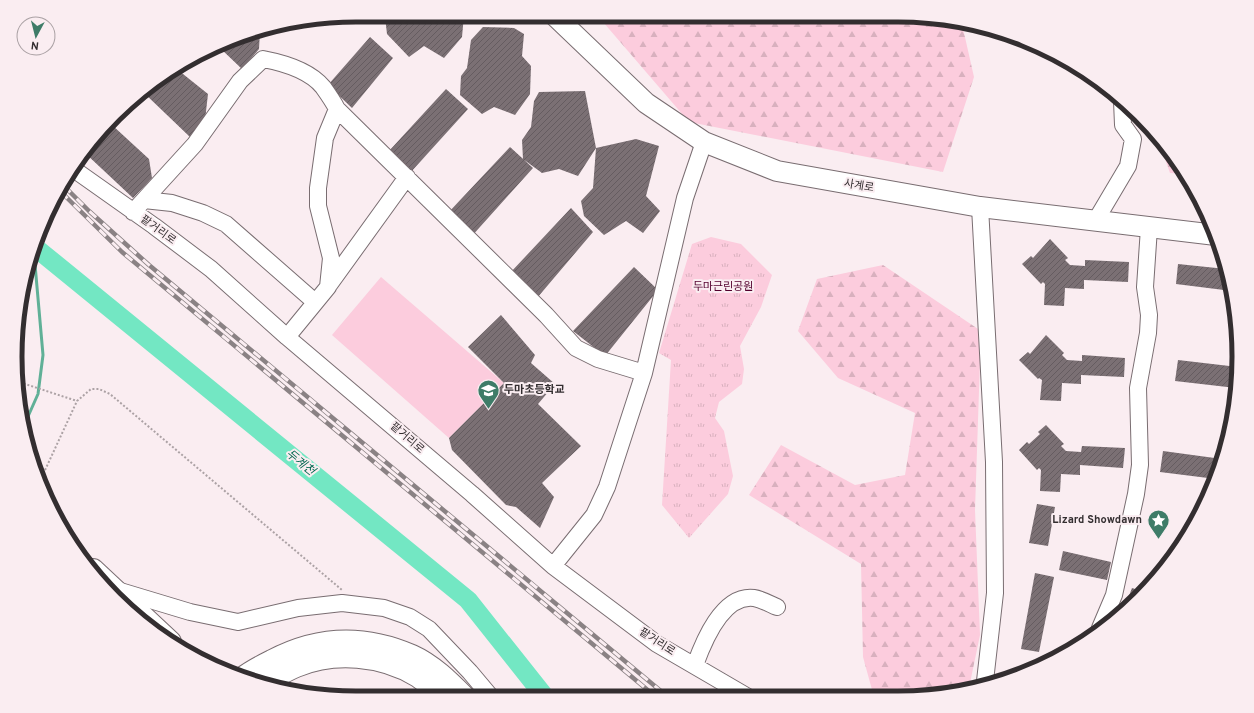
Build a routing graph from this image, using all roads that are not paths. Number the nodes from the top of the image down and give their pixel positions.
1 (561, 22) edge
2 (337, 109) junction
3 (1123, 109) edge
4 (704, 142) junction
5 (77, 172) edge
6 (407, 177) junction
7 (144, 200) junction
8 (980, 207) junction
9 (133, 212) junction
10 (1096, 220) junction
11 (1149, 228) junction
12 (1209, 234) edge
13 (328, 287) junction
14 (316, 302) junction
15 (287, 337) junction
16 (644, 373) junction
17 (553, 566) junction
18 (118, 591) edge
19 (777, 607) dead end
20 (1103, 620) edge
21 (695, 665) junction
22 (256, 675) edge
23 (259, 676) edge
24 (985, 680) edge
25 (436, 691) edge
26 (458, 691) edge
27 (486, 691) edge
28 (738, 691) edge

1 - 4 main road, 사계로
2 - 6 street
2 - 7 street
2 - 13 street
3 - 10 street
4 - 8 main road, 사계로
4 - 16 street
5 - 9 street, 팥거리로
6 - 13 street
6 - 16 street
7 - 9 street
7 - 14 street
8 - 10 main road, 사계로
8 - 24 street
9 - 15 street, 팥거리로
10 - 11 main road, 사계로
11 - 12 main road, 사계로
11 - 20 street
13 - 14 street
14 - 15 street
15 - 17 street, 팥거리로
16 - 17 street
17 - 21 street, 팥거리로
18 - 27 street
19 - 21 street
21 - 28 street, 팥거리로
22 - 26 highway
23 - 25 highway

